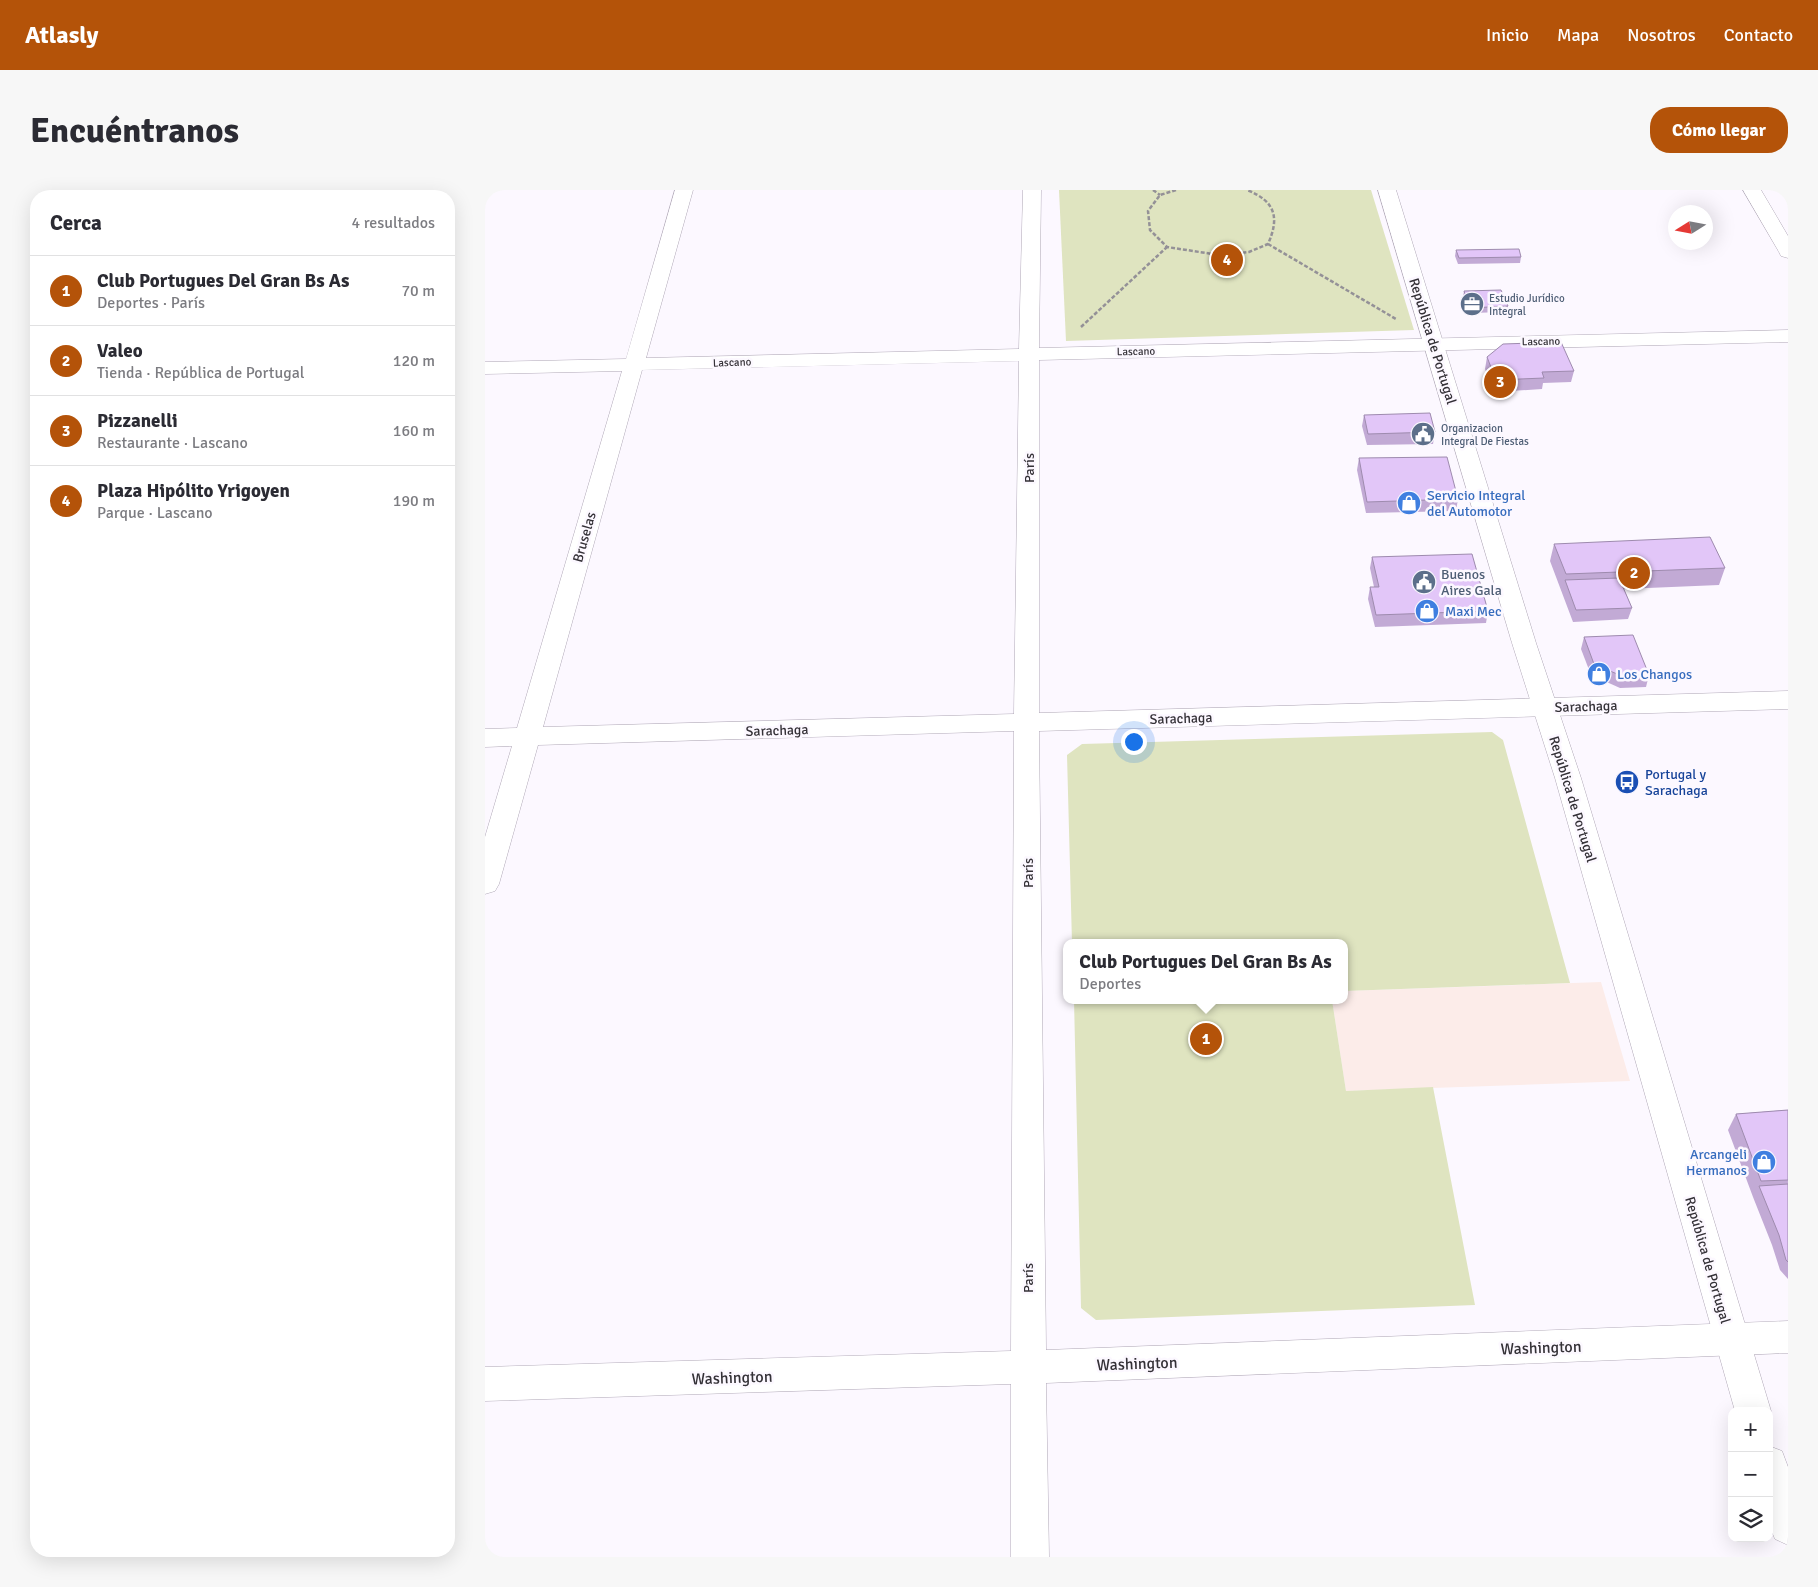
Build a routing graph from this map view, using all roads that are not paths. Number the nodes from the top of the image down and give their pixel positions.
1 (684, 190) edge
2 (1032, 190) edge
3 (1387, 190) edge
4 (1752, 190) edge
5 (1788, 252) edge
6 (1788, 336) edge
7 (1433, 343) junction
8 (1029, 354) junction
9 (633, 365) junction
10 (485, 368) edge
11 (1788, 700) edge
12 (1545, 708) junction
13 (1027, 722) junction
14 (526, 737) junction
15 (485, 738) edge
16 (485, 884) edge
17 (1788, 1337) edge
18 (1731, 1339) junction
19 (1028, 1367) junction
20 (485, 1384) edge
21 (1752, 1407) edge
22 (1773, 1477) edge
23 (1788, 1526) edge
24 (1030, 1557) edge

1 - 9 street, Bruselas
2 - 8 street, París
3 - 7 street, República de Portugal
4 - 5 street
6 - 7 street, Lascano
7 - 8 street, Lascano
7 - 12 street, República de Portugal
8 - 9 street, Lascano
8 - 13 street, París
9 - 10 street, Lascano
9 - 14 street, Bruselas
11 - 12 street, Sarachaga
12 - 13 street, Sarachaga
12 - 18 street, República de Portugal
13 - 14 street, Sarachaga
13 - 19 street, París
14 - 15 street, Sarachaga
14 - 16 street, Bruselas
17 - 18 street, Washington
18 - 19 street, Washington
18 - 21 street, República de Portugal
19 - 20 street, Washington
19 - 24 street, París
22 - 23 street

